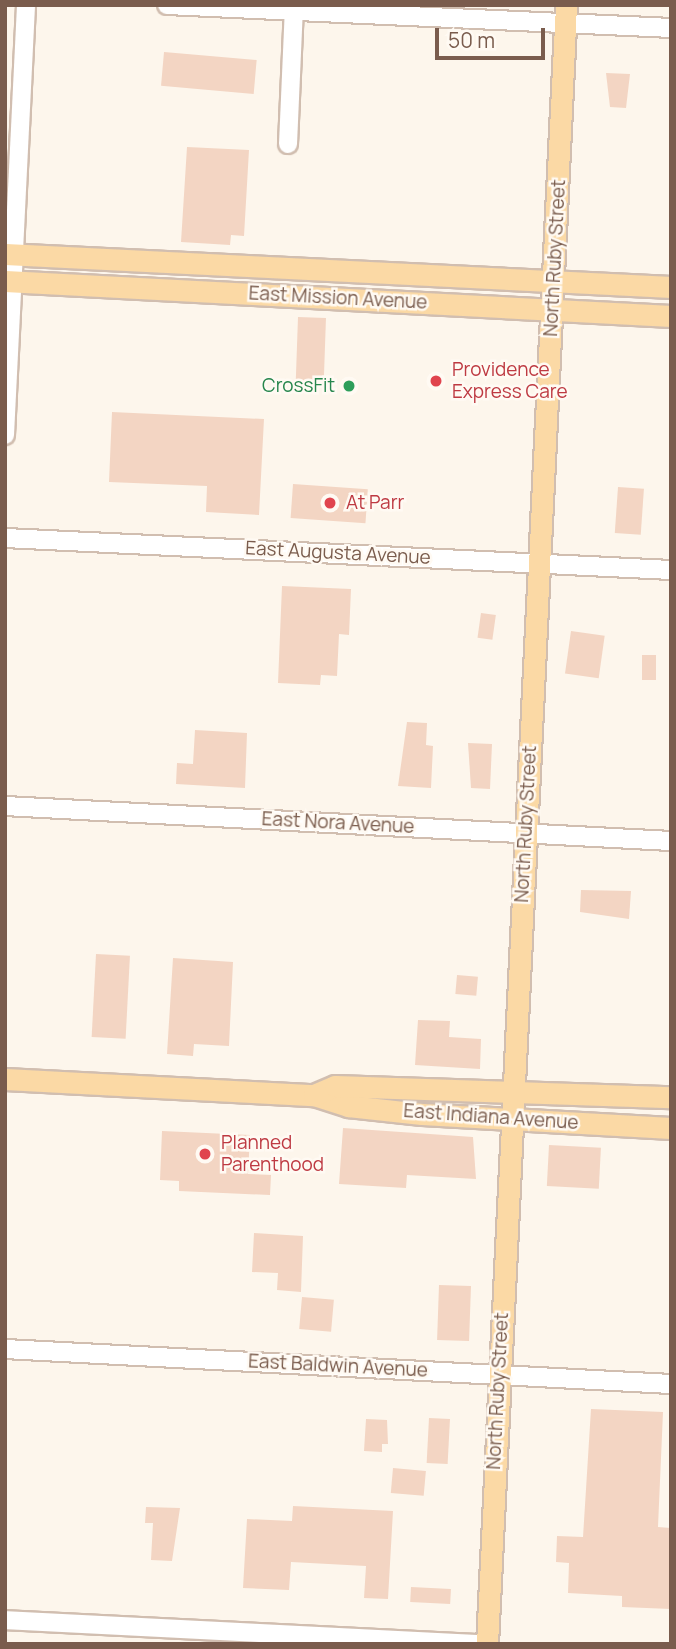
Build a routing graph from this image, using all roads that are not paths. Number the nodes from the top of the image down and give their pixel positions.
1 (26, 5) edge
2 (167, 5) edge
3 (293, 8) edge
4 (566, 14) edge
5 (671, 28) edge
6 (288, 144) dead end
7 (10, 254) edge
8 (555, 280) junction
9 (9, 281) edge
10 (671, 287) edge
11 (552, 310) junction
12 (671, 316) edge
13 (5, 435) edge
14 (5, 537) edge
15 (541, 563) junction
16 (671, 570) edge
17 (5, 806) edge
18 (525, 834) junction
19 (671, 841) edge
20 (5, 1079) edge
21 (512, 1089) junction
22 (314, 1095) junction
23 (671, 1097) edge
24 (512, 1120) junction
25 (671, 1128) edge
26 (5, 1349) edge
27 (499, 1375) junction
28 (671, 1384) edge
29 (5, 1620) edge
30 (484, 1644) edge

1 - 7 street
2 - 3 street
3 - 4 street
3 - 6 street
4 - 5 street
4 - 8 main road, North Ruby Street
7 - 8 main road, East Mission Avenue
7 - 9 street
8 - 10 main road, East Mission Avenue
8 - 11 main road, North Ruby Street
9 - 11 main road, East Mission Avenue
9 - 13 street
11 - 12 main road, East Mission Avenue
11 - 15 main road, North Ruby Street
14 - 15 street, East Augusta Avenue
15 - 16 street, East Augusta Avenue
15 - 18 main road, North Ruby Street
17 - 18 street, East Nora Avenue
18 - 19 street, East Nora Avenue
18 - 21 main road, North Ruby Street
20 - 22 main road, East Indiana Avenue
21 - 22 main road, East Indiana Avenue
21 - 23 main road, East Indiana Avenue
21 - 24 main road, North Ruby Street
22 - 24 main road, East Indiana Avenue
24 - 25 main road, East Indiana Avenue
24 - 27 main road, North Ruby Street
26 - 27 street, East Baldwin Avenue
27 - 28 street, East Baldwin Avenue
27 - 30 main road, North Ruby Street
29 - 30 street

